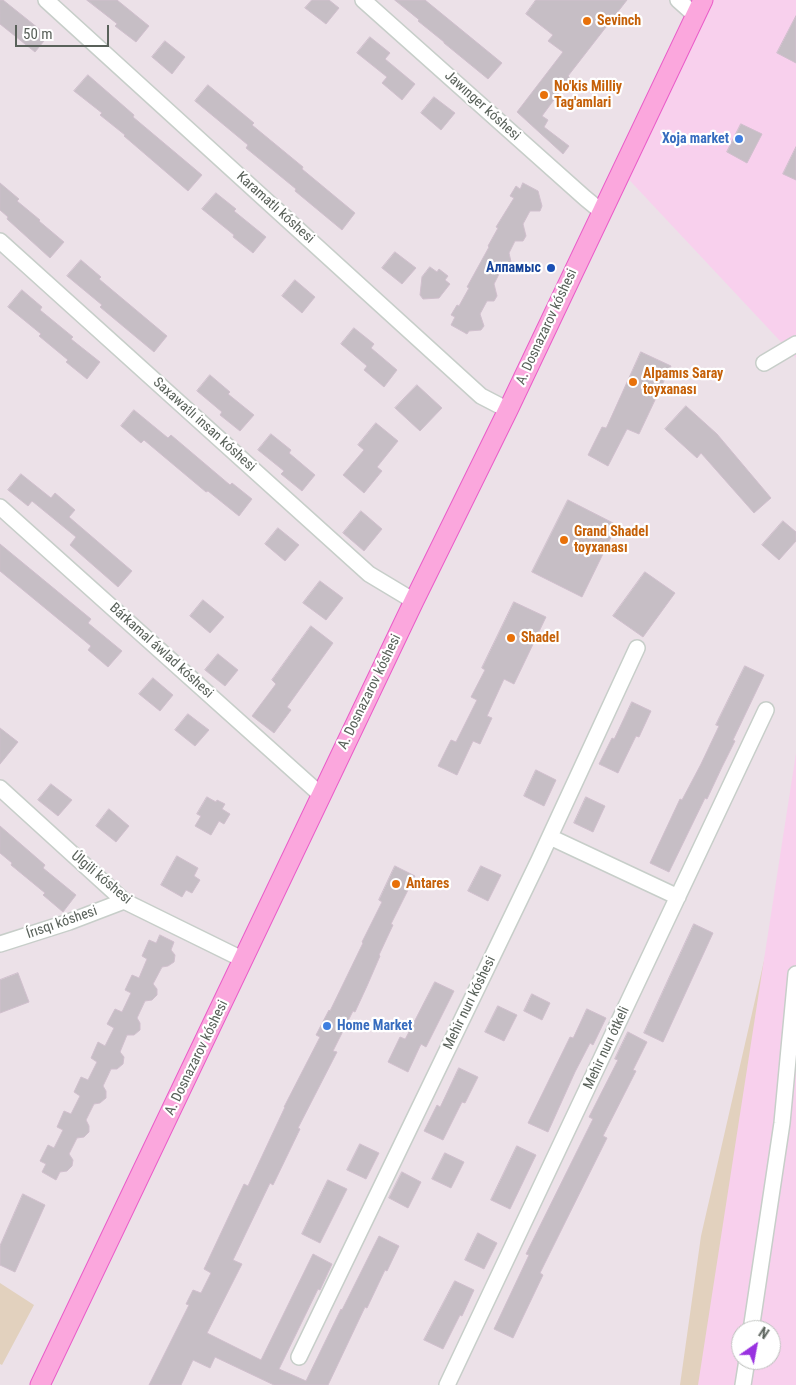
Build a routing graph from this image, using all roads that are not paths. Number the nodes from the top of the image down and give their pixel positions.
1 (46, 0) edge
2 (363, 0) edge
3 (678, 0) edge
4 (700, 8) edge
5 (602, 212) junction
6 (0, 241) edge
7 (796, 344) edge
8 (764, 363) dead end
9 (508, 410) junction
10 (0, 507) edge
11 (414, 601) junction
12 (637, 648) dead end
13 (766, 710) dead end
14 (0, 788) edge
15 (321, 795) junction
16 (550, 837) junction
17 (678, 897) junction
18 (124, 901) junction
19 (0, 944) edge
20 (244, 960) junction
21 (796, 974) edge
22 (752, 1320) edge
23 (299, 1357) dead end
24 (745, 1370) edge
25 (40, 1385) edge
26 (448, 1385) edge
27 (743, 1385) edge

1 - 9 street, Karamatlı kóshesi
2 - 5 street, Jawınger kóshesi
3 - 4 street
4 - 5 main road, A. Dosnazarov kóshesi
5 - 9 main road, A. Dosnazarov kóshesi
6 - 11 street, Saxawatlı insan kóshesi
7 - 8 street
9 - 11 main road, A. Dosnazarov kóshesi
10 - 15 street, Bárkamal áwlad kóshesi
11 - 15 main road, A. Dosnazarov kóshesi
12 - 16 street, Mehir nurı kóshesi
13 - 17 street, Mehir nurı ótkeli
14 - 18 street, Úlgili kóshesi
15 - 20 main road, A. Dosnazarov kóshesi
16 - 17 street
16 - 23 street, Mehir nurı kóshesi
17 - 26 street, Mehir nurı ótkeli
18 - 19 street, Írısqı kóshesi
18 - 20 street, Úlgili kóshesi
20 - 25 main road, A. Dosnazarov kóshesi
21 - 22 street
24 - 27 street

